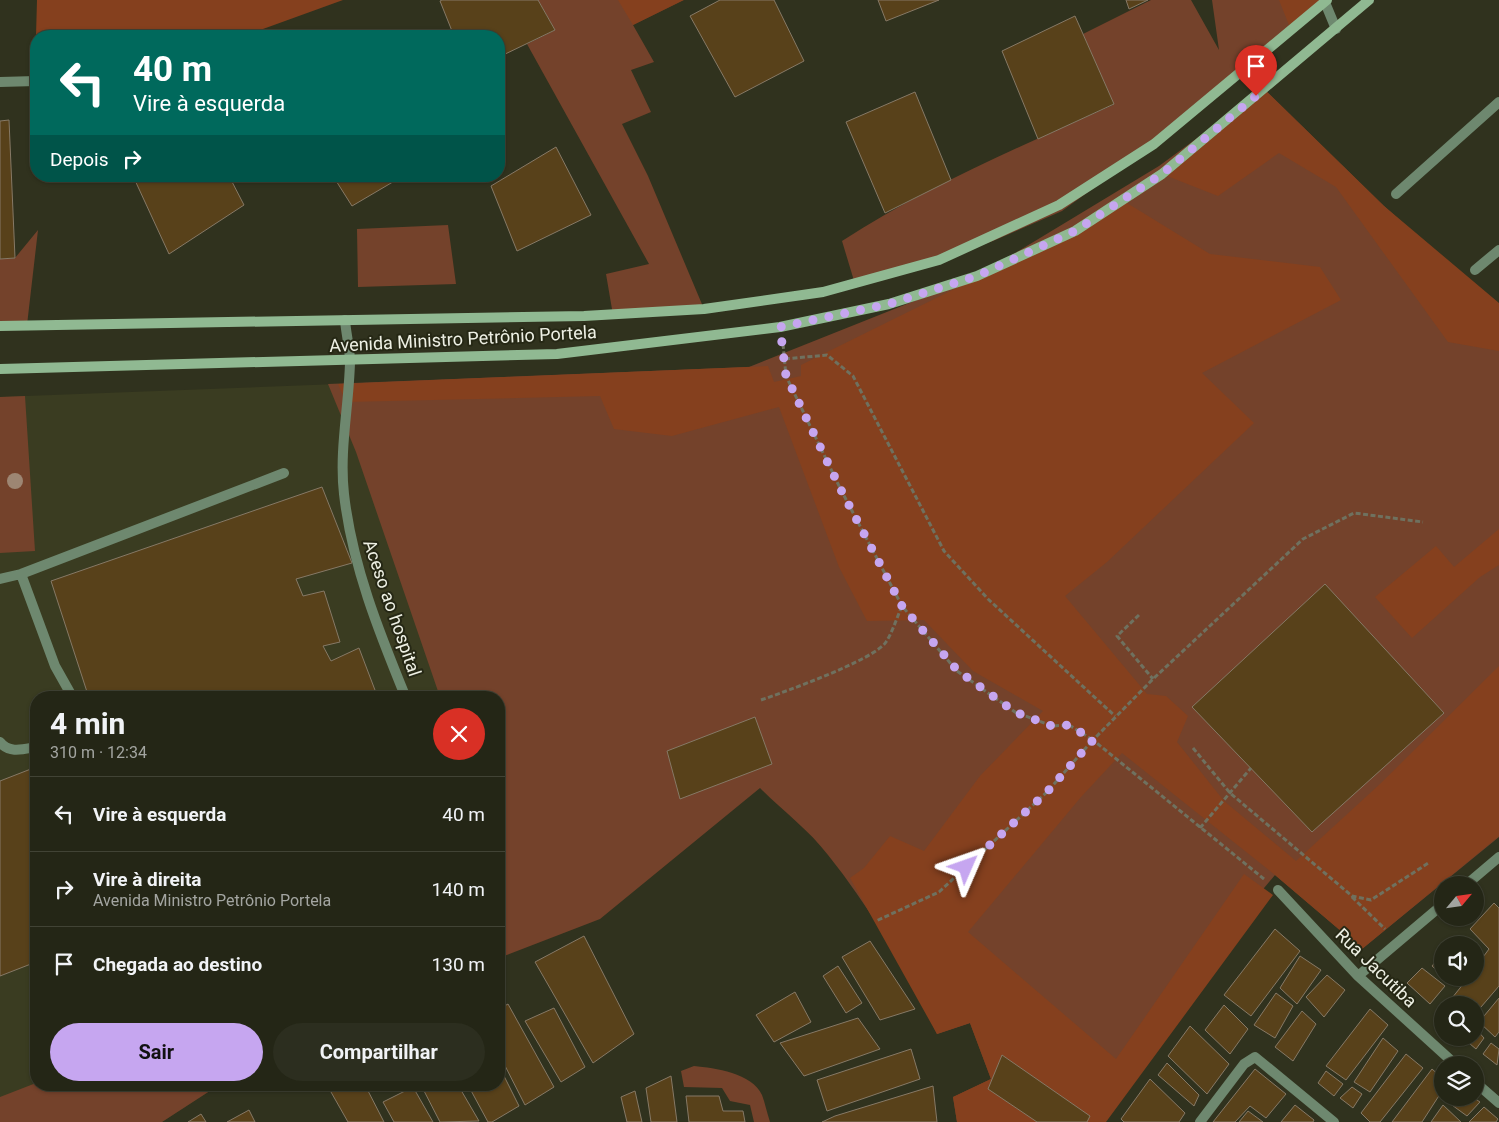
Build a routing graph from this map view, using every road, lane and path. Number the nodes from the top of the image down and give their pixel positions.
1 (1325, 0) edge
2 (1370, 0) edge
3 (1336, 29) junction
4 (30, 81) edge
5 (0, 82) edge
6 (1499, 102) edge
7 (1396, 194) dead end
8 (1499, 250) edge
9 (1475, 270) dead end
10 (345, 320) junction
11 (0, 326) edge
12 (780, 327) junction
13 (785, 359) junction
14 (350, 360) junction
15 (0, 369) edge
16 (284, 473) dead end
17 (1423, 522) dead end
18 (21, 574) junction
19 (0, 579) edge
20 (902, 606) junction
21 (1139, 615) dead end
22 (1153, 679) junction
23 (69, 691) edge
24 (403, 691) edge
25 (761, 700) dead end
26 (1114, 716) junction
27 (1093, 740) junction
28 (0, 742) edge
29 (30, 748) edge
30 (1193, 748) dead end
31 (1251, 768) dead end
32 (1230, 794) junction
33 (1200, 828) junction
34 (1499, 857) edge
35 (1430, 862) dead end
36 (1477, 876) edge
37 (1278, 890) joint
38 (1352, 896) junction
39 (1434, 912) edge
40 (876, 921) dead end
41 (1385, 930) dead end
42 (1358, 976) junction
43 (1446, 1056) edge
44 (1484, 1090) edge
45 (1499, 1104) edge
46 (1200, 1122) edge
47 (1334, 1122) edge

1 - 3 street
1 - 10 street, Avenida Ministro Petrônio Portela
2 - 3 street, Avenida Ministro Petrônio Portela
3 - 12 street, Avenida Ministro Petrônio Portela
4 - 5 street
6 - 7 street
8 - 9 street
10 - 11 street, Avenida Ministro Petrônio Portela
10 - 14 street, Aceso ao hospital
12 - 13 path
12 - 14 street, Avenida Ministro Petrônio Portela
13 - 20 path
13 - 26 path
14 - 15 street, Avenida Ministro Petrônio Portela
14 - 24 street, Aceso ao hospital
16 - 18 street
17 - 22 path
18 - 19 street
18 - 23 street
20 - 25 path
20 - 27 path
21 - 22 path
22 - 26 path
26 - 27 path
27 - 33 path
27 - 40 path
28 - 29 street
30 - 32 path
31 - 32 path
32 - 33 path
32 - 38 path
33 - 37 path
34 - 36 street
35 - 38 path
37 - 42 street, Rua Jacutiba
38 - 41 path
39 - 42 street
42 - 43 street, Rua Jacutiba
44 - 45 street
46 - 47 street

